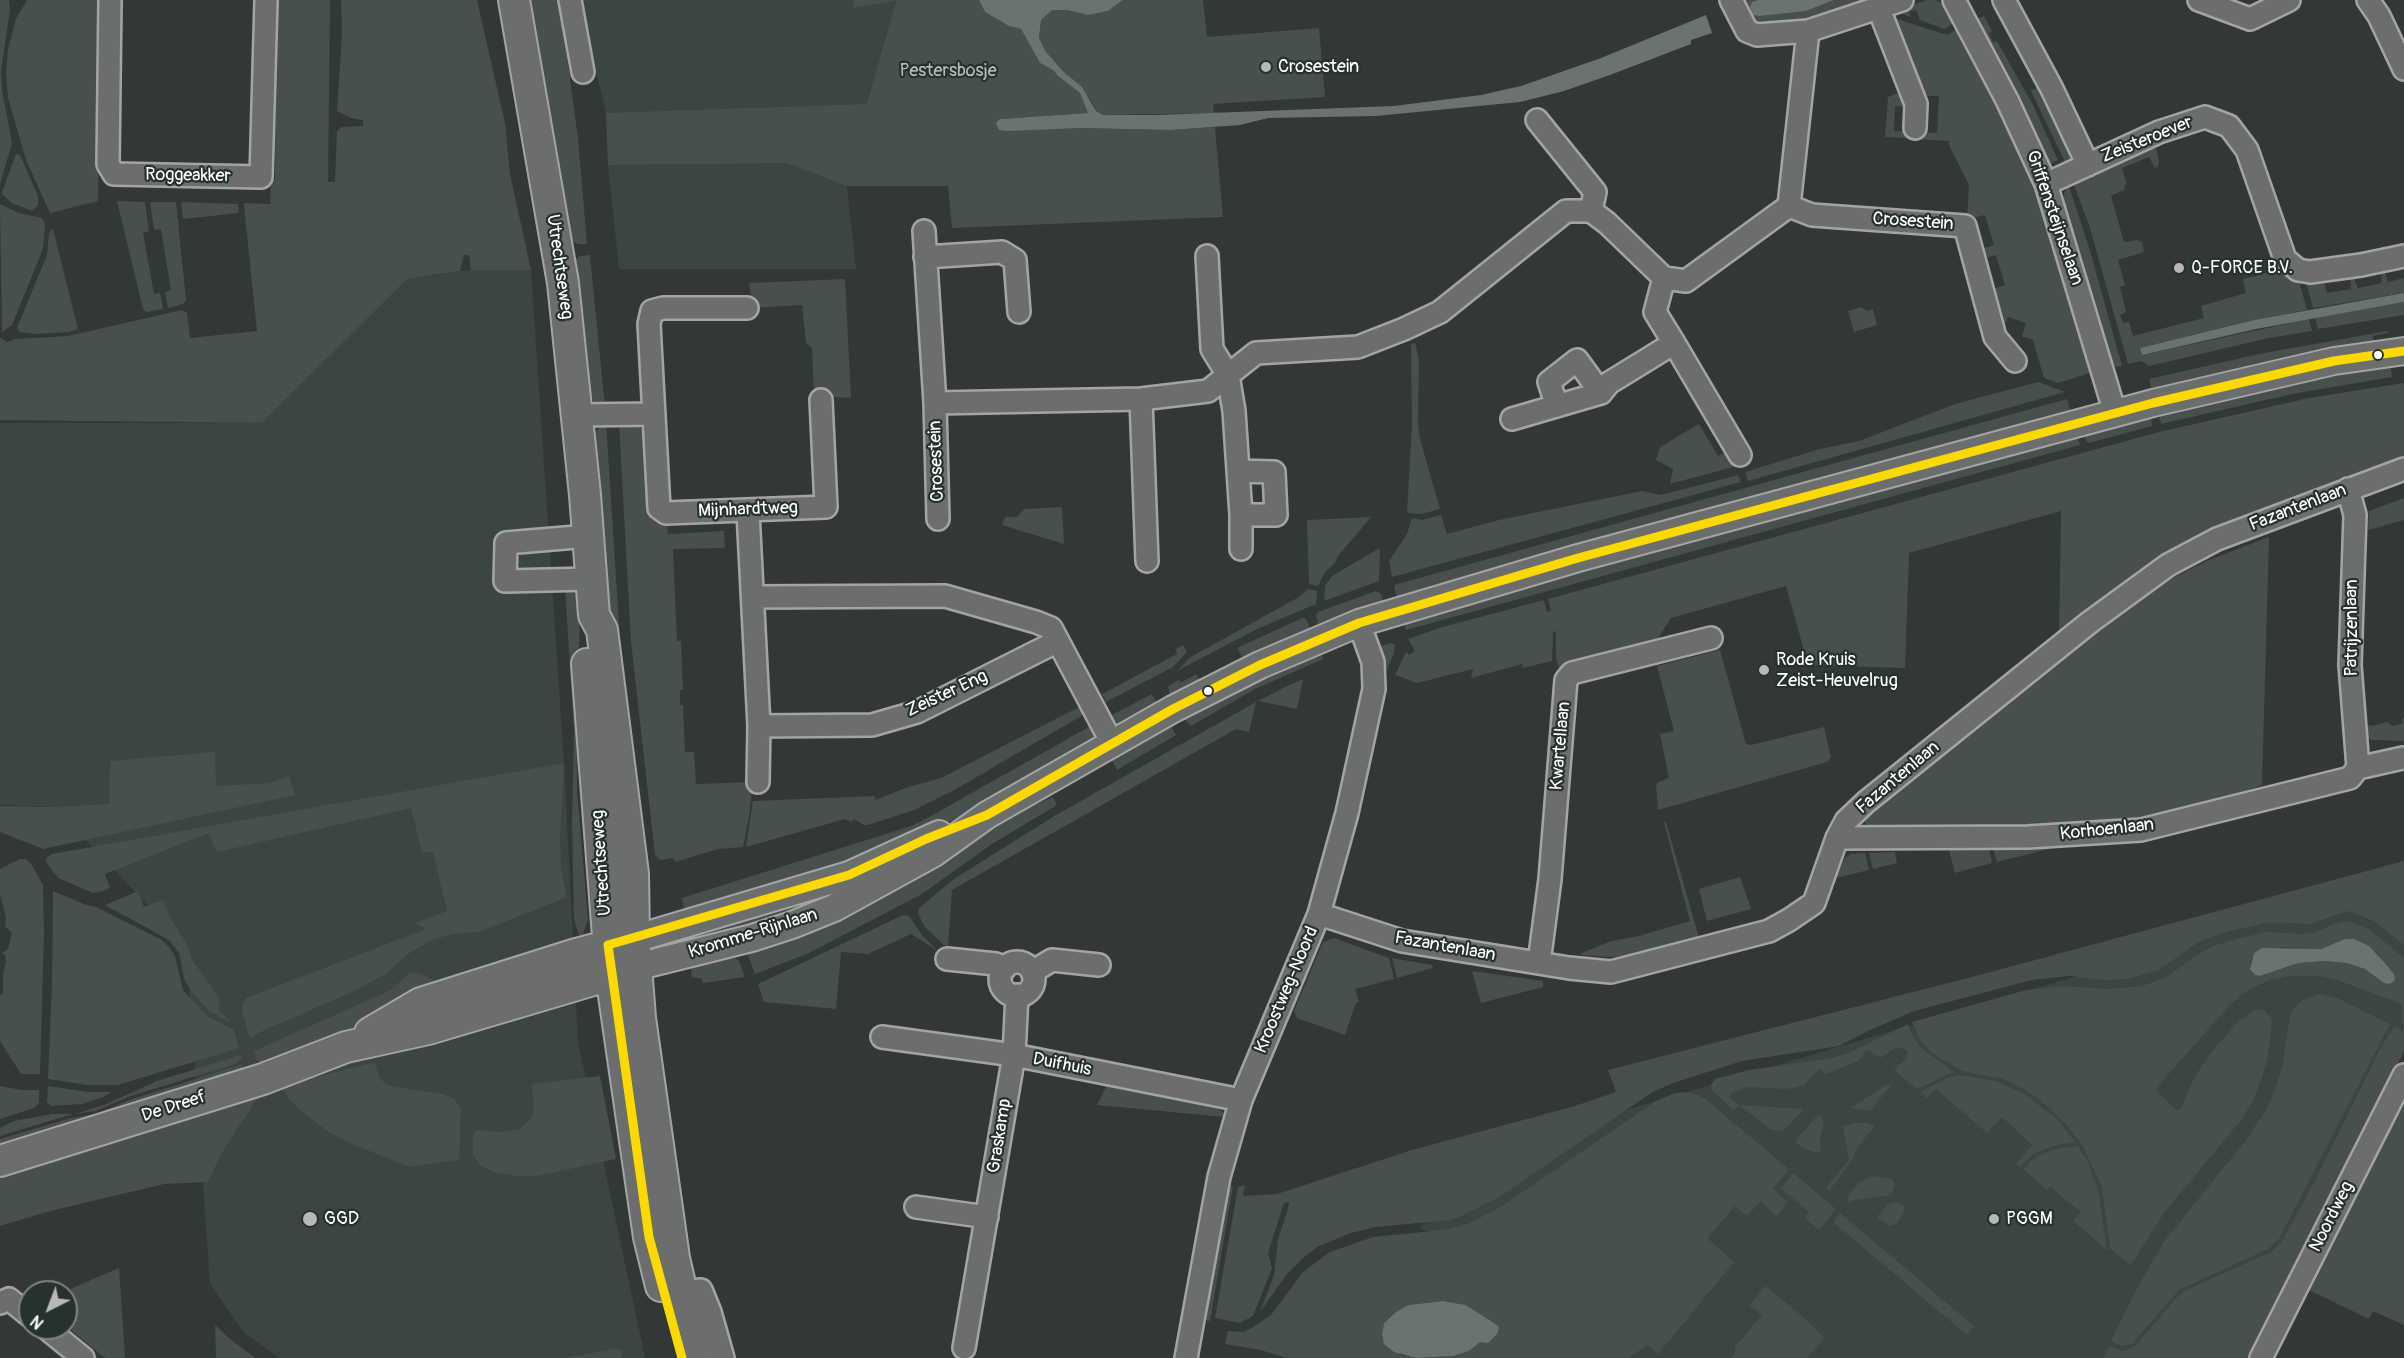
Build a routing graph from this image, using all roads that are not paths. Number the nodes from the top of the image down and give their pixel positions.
1 (110, 0) edge
2 (266, 0) edge
3 (514, 0) edge
4 (570, 0) edge
5 (1731, 0) edge
6 (1902, 0) edge
7 (1954, 0) edge
8 (2004, 0) edge
9 (2199, 0) edge
10 (2289, 0) edge
11 (2368, 0) edge
12 (1879, 9) junction
13 (1808, 31) junction
14 (2404, 69) edge
15 (584, 72) dead end
16 (1537, 120) dead end
17 (1915, 128) dead end
18 (2088, 165) junction
19 (2046, 184) junction
20 (1790, 206) junction
21 (1591, 211) junction
22 (924, 231) dead end
23 (1207, 256) dead end
24 (2404, 256) edge
25 (925, 257) junction
26 (1664, 278) junction
27 (747, 308) dead end
28 (1019, 312) dead end
29 (1674, 343) junction
30 (2404, 351) edge
31 (2015, 361) dead end
32 (1228, 375) junction
33 (1602, 393) junction
34 (1141, 399) junction
35 (821, 400) dead end
36 (935, 404) junction
37 (1557, 406) junction
38 (2115, 413) junction
39 (654, 414) junction
40 (578, 415) junction
41 (1512, 419) dead end
42 (1740, 455) dead end
43 (2404, 469) edge
44 (1239, 471) junction
45 (2348, 489) junction
46 (748, 512) junction
47 (1241, 515) junction
48 (938, 519) dead end
49 (588, 536) junction
50 (1241, 549) dead end
51 (1147, 561) dead end
52 (591, 579) junction
53 (754, 597) junction
54 (1359, 623) junction
55 (1054, 635) junction
56 (1711, 638) dead end
57 (759, 726) junction
58 (1112, 743) junction
59 (2403, 758) edge
60 (2358, 768) junction
61 (758, 782) dead end
62 (1837, 838) junction
63 (1319, 914) junction
64 (622, 957) junction
65 (947, 959) dead end
66 (1539, 963) junction
67 (1099, 965) dead end
68 (1004, 969) junction
69 (1032, 972) junction
70 (1017, 995) junction
71 (882, 1037) dead end
72 (1014, 1055) junction
73 (2404, 1075) edge
74 (1241, 1100) junction
75 (0, 1161) edge
76 (916, 1207) dead end
77 (987, 1217) junction
78 (681, 1292) junction
79 (0, 1304) edge
80 (18, 1306) edge
81 (61, 1340) edge
82 (964, 1348) dead end
83 (84, 1358) edge
84 (682, 1358) edge
85 (697, 1358) edge
86 (723, 1358) edge
87 (1186, 1358) edge
88 (2261, 1358) edge

1 - 2 street, Roggeakker
3 - 40 main road, Utrechtseweg
4 - 15 street
5 - 13 street
6 - 12 street
7 - 19 street, Griffensteijnselaan
8 - 18 street, Zeisteroever
9 - 10 street
11 - 14 street
12 - 13 street
12 - 17 street
13 - 20 street
16 - 21 street
18 - 19 street
18 - 24 street, Zeisteroever
19 - 38 street, Griffensteijnselaan
20 - 26 street
20 - 31 street, Crosestein
21 - 26 street
21 - 32 street, Crosestein
22 - 25 street, Crosestein
23 - 32 street
25 - 28 street
25 - 36 street, Crosestein
26 - 29 street
27 - 39 street, Mijnhardtweg
29 - 33 street
29 - 42 street
30 - 38 street, Kromme-Rijnlaan
32 - 34 street, Crosestein
32 - 44 street
33 - 37 street
33 - 37 street
34 - 36 street, Crosestein
34 - 51 street
35 - 46 street, Mijnhardtweg
36 - 48 street, Crosestein
37 - 41 street
38 - 54 street, Kromme-Rijnlaan
39 - 40 street
39 - 46 street, Mijnhardtweg
40 - 49 main road, Utrechtseweg
43 - 45 street, Fazantenlaan
44 - 47 street
44 - 47 street
45 - 60 street, Patrijzenlaan
45 - 62 street, Fazantenlaan
46 - 53 street
47 - 50 street
49 - 52 main road, Utrechtseweg
49 - 52 street
52 - 64 main road, Utrechtseweg
53 - 55 street
53 - 57 street
54 - 58 street, Kromme-Rijnlaan
54 - 63 street, Kroostweg-Noord
55 - 57 street, Zeister Eng
55 - 58 street
56 - 66 street, Kwartellaan
57 - 61 street
58 - 64 street, Kromme-Rijnlaan
59 - 60 street, Korhoenlaan
60 - 62 street, Korhoenlaan
62 - 66 street, Fazantenlaan
63 - 66 street, Fazantenlaan
63 - 74 street, Kroostweg-Noord
64 - 75 main road, De Dreef
64 - 78 main road, Utrechtseweg
64 - 84 main road, Utrechtseweg
65 - 68 street
67 - 69 street
68 - 69 street
68 - 70 street
69 - 70 street
70 - 72 street, Graskamp
71 - 72 street, Duifhuis
72 - 74 street, Duifhuis
72 - 77 street, Graskamp
73 - 88 street, Noordweg
74 - 87 street, Kroostweg-Noord
76 - 77 street
77 - 82 street, Graskamp
78 - 85 main road, Utrechtseweg
78 - 86 street
79 - 80 street
81 - 83 street

